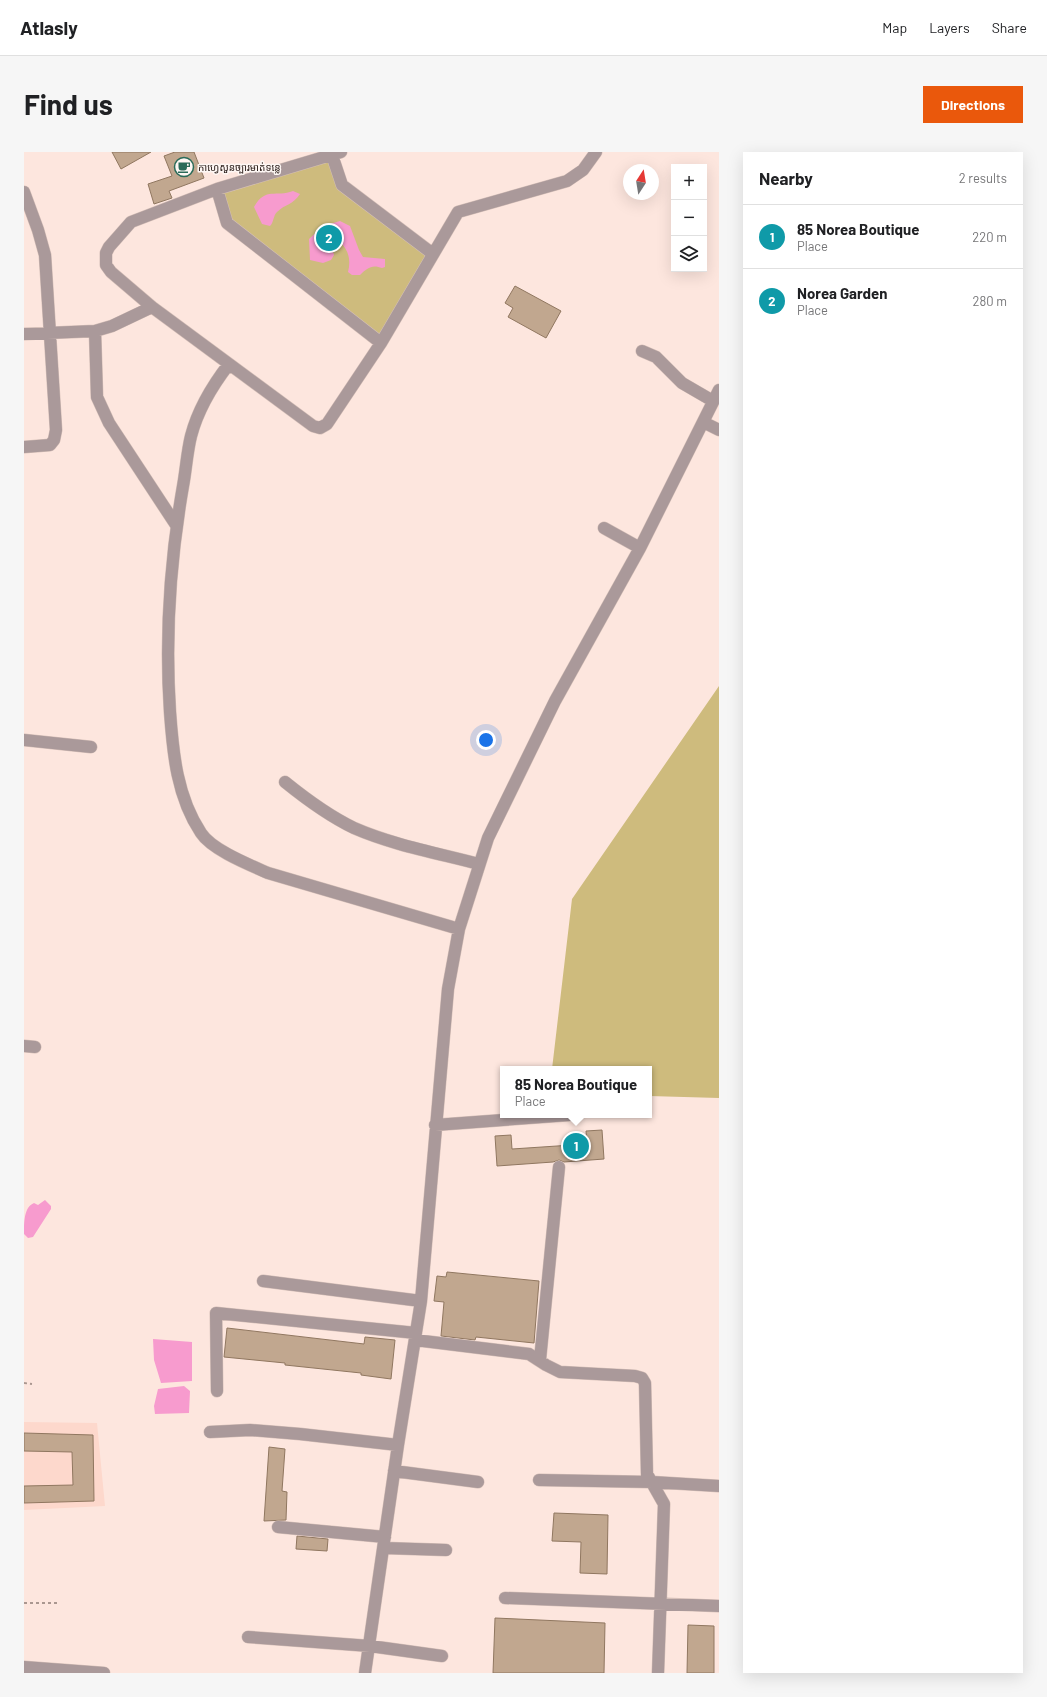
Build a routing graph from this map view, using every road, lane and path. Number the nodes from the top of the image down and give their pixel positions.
1 (596, 152) edge
2 (337, 153) edge
3 (216, 189) junction
4 (24, 192) edge
5 (433, 254) junction
6 (152, 306) junction
7 (95, 331) junction
8 (50, 333) junction
9 (24, 334) edge
10 (381, 343) junction
11 (642, 351) dead end
12 (229, 364) junction
13 (716, 396) edge
14 (703, 422) junction
15 (719, 430) edge
16 (24, 447) edge
17 (176, 525) junction
18 (604, 528) dead end
19 (640, 548) junction
20 (24, 740) edge
21 (91, 747) dead end
22 (285, 782) dead end
23 (479, 864) junction
24 (459, 929) junction
25 (529, 1118) edge
26 (435, 1125) junction
27 (559, 1167) dead end
28 (263, 1281) dead end
29 (421, 1301) junction
30 (415, 1337) junction
31 (540, 1360) junction
32 (24, 1383) edge
33 (32, 1384) dead end
34 (217, 1391) dead end
35 (210, 1432) dead end
36 (398, 1445) junction
37 (394, 1471) junction
38 (539, 1480) dead end
39 (478, 1482) dead end
40 (652, 1482) junction
41 (719, 1486) edge
42 (278, 1527) dead end
43 (384, 1543) junction
44 (446, 1550) dead end
45 (505, 1598) dead end
46 (24, 1603) edge
47 (57, 1603) dead end
48 (660, 1604) junction
49 (719, 1606) edge
50 (248, 1637) dead end
51 (370, 1646) junction
52 (442, 1656) dead end
53 (24, 1667) edge
54 (104, 1673) edge
55 (365, 1673) edge
56 (658, 1673) edge

1 - 5 street
2 - 3 street
2 - 5 street
3 - 6 street
3 - 10 street
4 - 8 street
5 - 10 street
6 - 7 street
6 - 12 street
7 - 8 street
7 - 17 street
8 - 9 street
8 - 16 street
10 - 12 street
11 - 13 street
12 - 17 street
13 - 14 street
14 - 15 street
14 - 19 street
17 - 24 street
18 - 19 street
19 - 23 street
20 - 21 street
22 - 23 street
23 - 24 street
24 - 26 street
25 - 26 street
26 - 29 street
27 - 31 street
28 - 29 street
29 - 30 street
30 - 31 street
30 - 34 street
30 - 36 street
31 - 40 street
32 - 33 path
35 - 36 street
36 - 37 street
37 - 39 street
37 - 43 street
38 - 40 street
40 - 41 street
40 - 48 street
42 - 43 street
43 - 44 street
43 - 51 street
45 - 48 street
46 - 47 path
48 - 49 street
48 - 56 street
50 - 51 street
51 - 52 street
51 - 55 street
53 - 54 street

